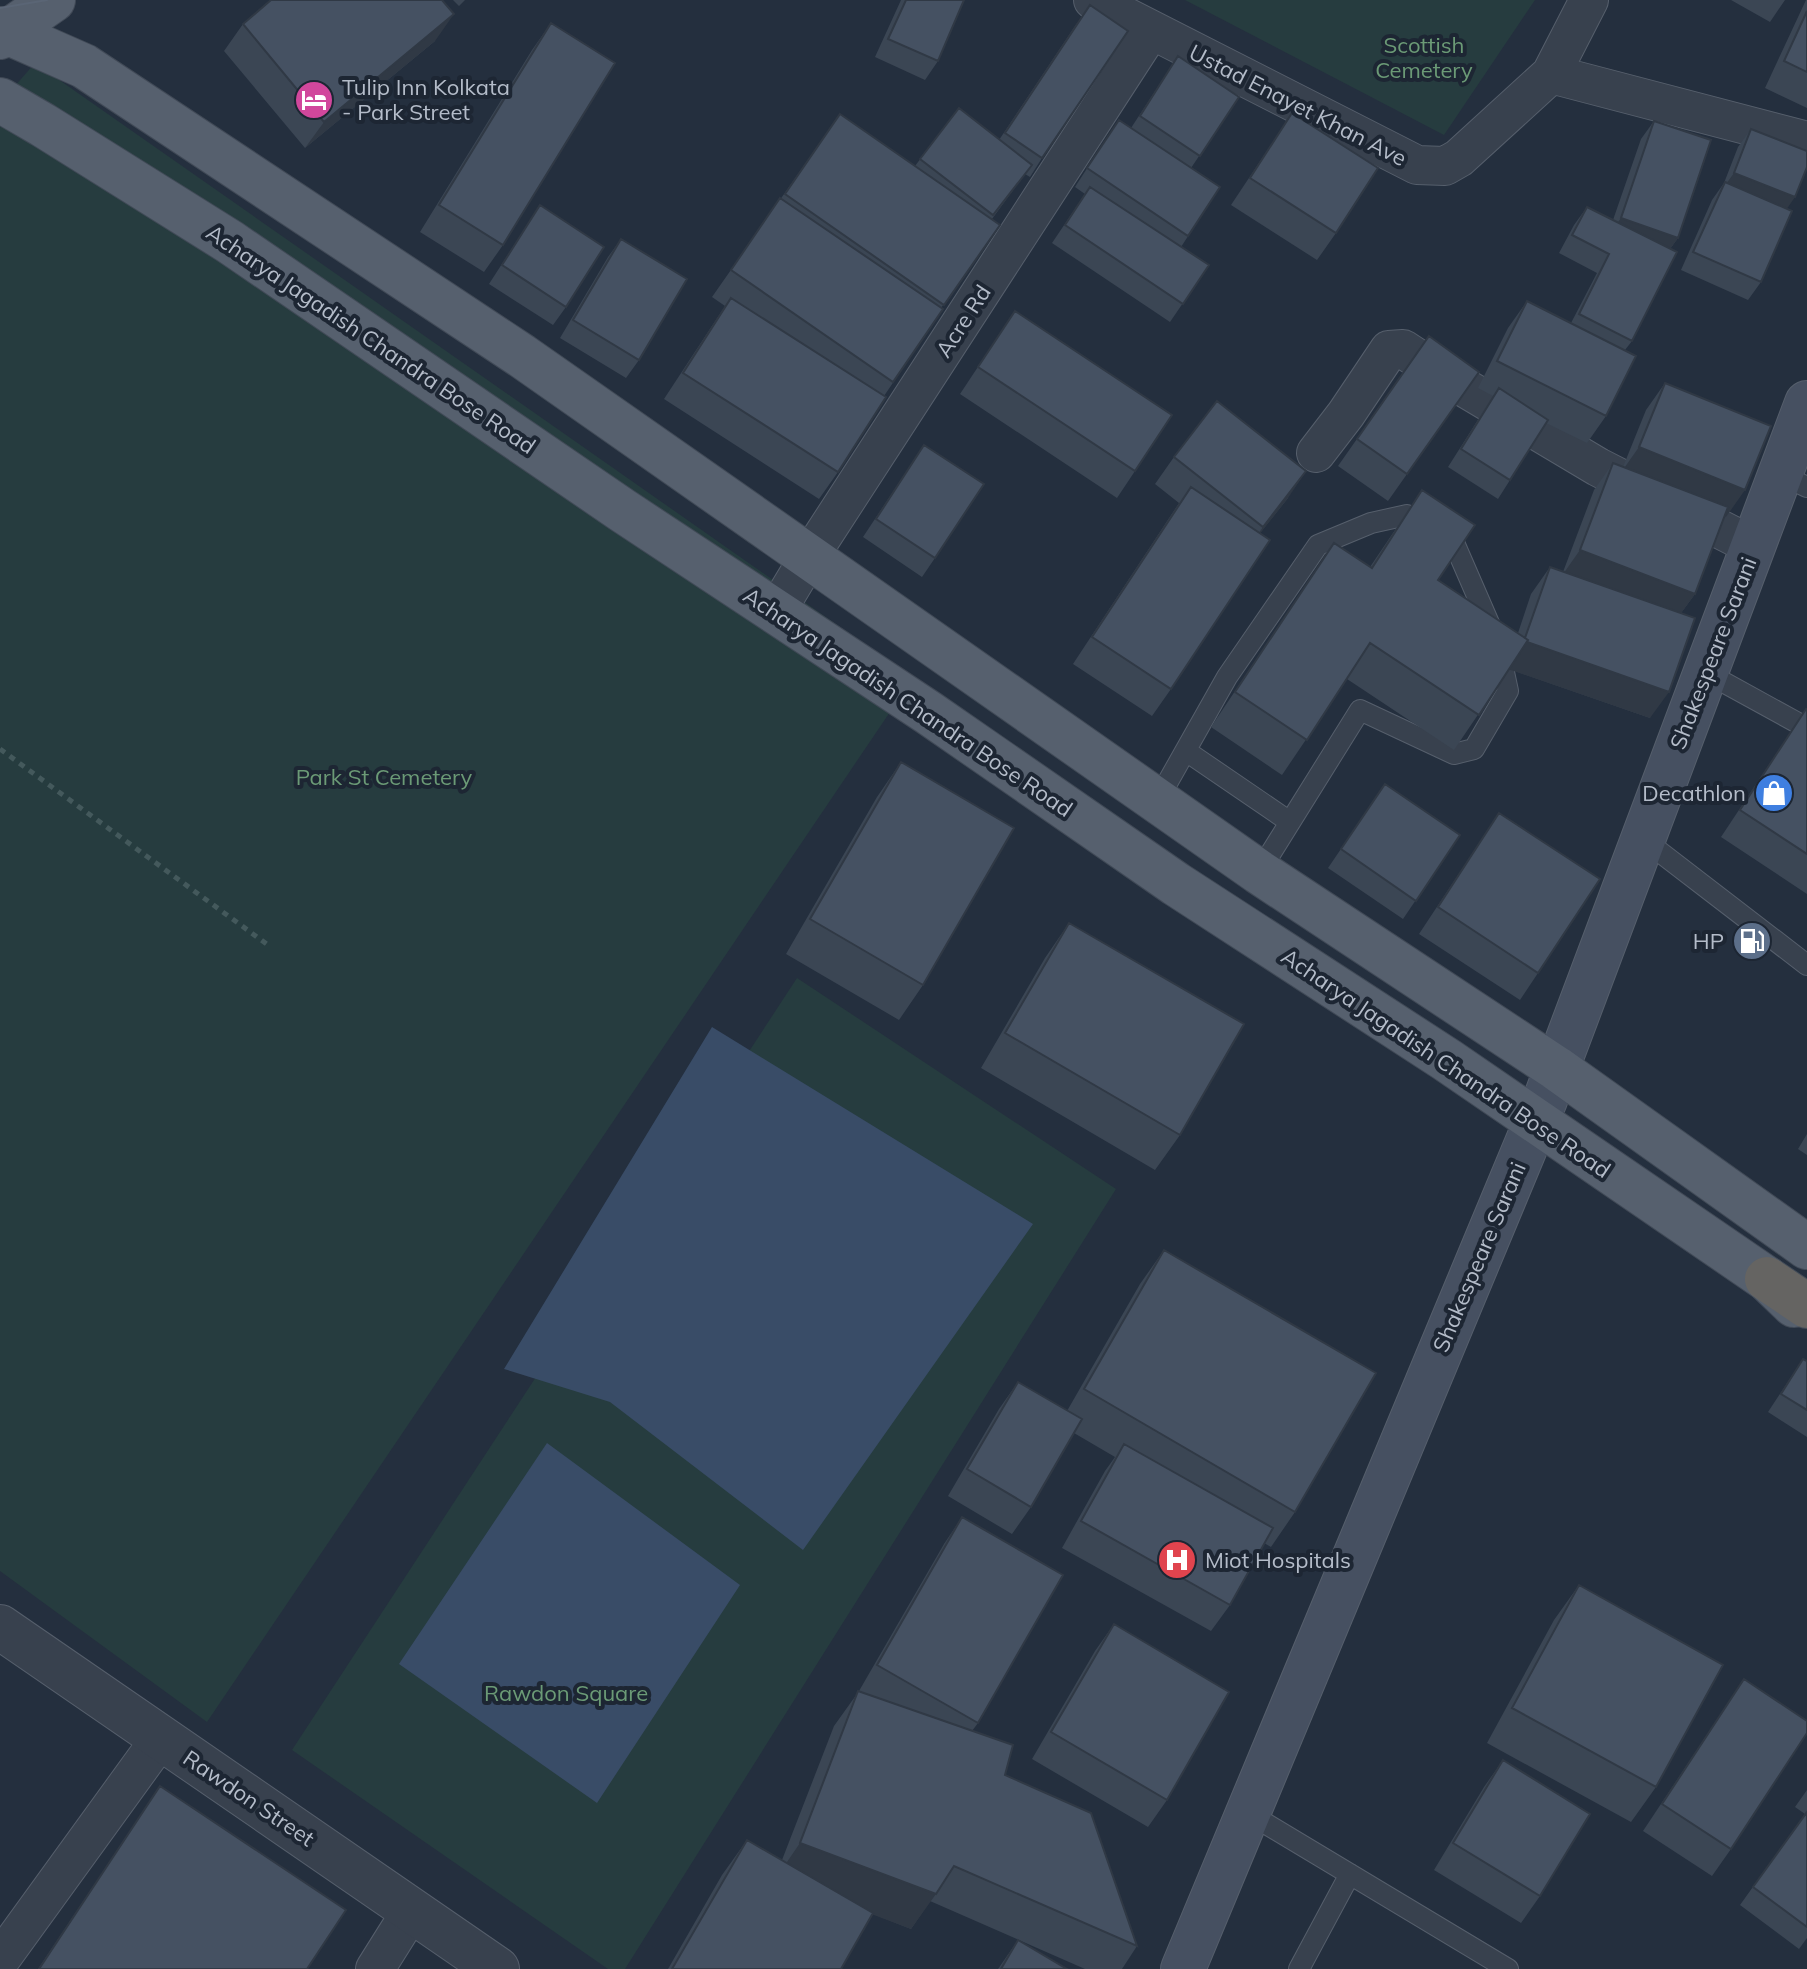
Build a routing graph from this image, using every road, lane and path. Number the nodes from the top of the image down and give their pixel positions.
1 (53, 0) edge
2 (1093, 0) edge
3 (1589, 0) edge
4 (1151, 30) junction
5 (2, 32) edge
6 (1551, 74) junction
7 (0, 100) edge
8 (1807, 141) edge
9 (1807, 403) edge
10 (1316, 453) dead end
11 (1794, 480) edge
12 (1753, 546) junction
13 (809, 557) junction
14 (776, 612) junction
15 (1705, 672) junction
16 (1807, 728) edge
17 (0, 749) edge
18 (1186, 751) junction
19 (1157, 801) junction
20 (1290, 822) junction
21 (1643, 839) junction
22 (1259, 872) junction
23 (268, 945) dead end
24 (1807, 965) edge
25 (1556, 1068) junction
26 (1536, 1122) junction
27 (1807, 1247) edge
28 (1767, 1279) junction
29 (1807, 1306) edge
30 (1807, 1317) edge
31 (0, 1627) edge
32 (161, 1738) junction
33 (1248, 1813) junction
34 (1350, 1874) junction
35 (412, 1910) junction
36 (0, 1960) edge
37 (375, 1969) edge
38 (497, 1969) edge
39 (1183, 1969) edge
40 (1299, 1969) edge
41 (1508, 1969) edge

1 - 5 main road
2 - 4 street, Ustad Enayet Khan Ave
3 - 6 street
4 - 6 street, Ustad Enayet Khan Ave
4 - 13 street, Acre Rd
5 - 13 main road
6 - 8 street
7 - 14 main road, Acharya Jagadish Chandra Bose Road
9 - 11 main road, Shakespeare Sarani
10 - 12 street
11 - 12 main road, Shakespeare Sarani
12 - 15 main road, Shakespeare Sarani
13 - 14 street, Acre Rd
13 - 19 main road
14 - 26 main road, Acharya Jagadish Chandra Bose Road
15 - 16 lane
15 - 21 main road, Shakespeare Sarani
17 - 23 path
18 - 19 lane
18 - 20 lane
18 - 20 lane
19 - 22 main road
20 - 22 lane
21 - 24 lane
21 - 25 main road, Shakespeare Sarani
22 - 25 main road
25 - 26 main road, Shakespeare Sarani
25 - 27 main road
26 - 28 main road, Acharya Jagadish Chandra Bose Road
26 - 33 main road, Shakespeare Sarani
28 - 29 highway
28 - 30 main road, Acharya Jagadish Chandra Bose Road
31 - 32 street, Rawdon Street
32 - 35 street, Rawdon Street
32 - 36 street
33 - 34 lane
33 - 39 main road, Shakespeare Sarani
34 - 40 lane
34 - 41 lane
35 - 37 street
35 - 38 street, Rawdon Street

